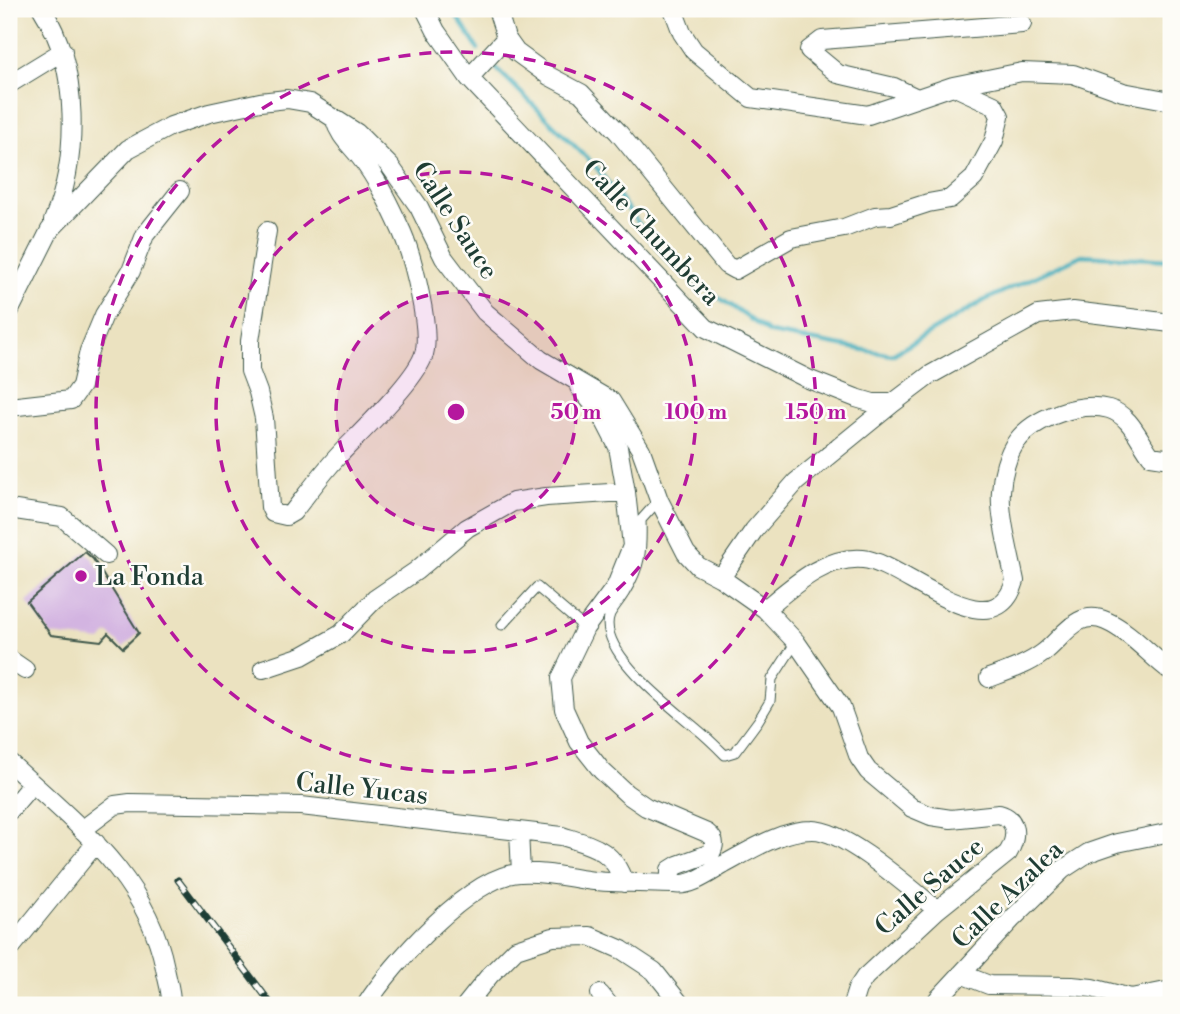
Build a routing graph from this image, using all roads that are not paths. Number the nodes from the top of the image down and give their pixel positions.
1 (43, 9) edge
2 (425, 9) edge
3 (497, 9) edge
4 (673, 9) edge
5 (1022, 24) dead end
6 (506, 38) junction
7 (63, 51) junction
8 (469, 78) junction
9 (9, 84) edge
10 (953, 86) junction
11 (917, 98) junction
12 (1171, 101) edge
13 (334, 118) junction
14 (180, 191) dead end
15 (50, 230) junction
16 (267, 231) dead end
17 (9, 312) edge
18 (1171, 323) edge
19 (570, 377) junction
20 (893, 403) junction
21 (9, 407) edge
22 (1171, 457) edge
23 (626, 492) junction
24 (659, 500) junction
25 (9, 509) edge
26 (106, 555) dead end
27 (721, 578) junction
28 (765, 609) junction
29 (502, 625) dead end
30 (584, 628) junction
31 (796, 642) junction
32 (9, 659) edge
33 (263, 669) dead end
34 (25, 670) dead end
35 (1171, 671) edge
36 (989, 678) dead end
37 (9, 762) edge
38 (32, 783) junction
39 (9, 811) edge
40 (82, 830) junction
41 (519, 831) junction
42 (1171, 832) edge
43 (96, 843) junction
44 (521, 873) junction
45 (624, 883) junction
46 (674, 884) junction
47 (937, 910) junction
48 (9, 950) edge
49 (961, 974) junction
50 (1171, 990) edge
51 (171, 1005) edge
52 (366, 1005) edge
53 (466, 1005) edge
54 (681, 1005) edge
55 (852, 1005) edge
56 (934, 1005) edge

1 - 7 street
2 - 8 street, Calle Chumbera
3 - 6 street, Calle Chumbera
4 - 11 street
5 - 11 street
6 - 8 street
6 - 10 street, Calle Chumbera
7 - 9 street
7 - 15 street
8 - 20 street, Calle Chumbera
10 - 11 street
10 - 12 street
13 - 15 street, Calle Sauce
13 - 16 street
13 - 19 street, Calle Sauce
14 - 21 street
15 - 17 street, Calle Sauce
18 - 20 street
19 - 23 street
19 - 24 street, Calle Sauce
20 - 27 street
22 - 28 street
23 - 30 street
23 - 33 street
24 - 27 street, Calle Sauce
24 - 31 lane
25 - 26 street
27 - 28 street, Calle Sauce
28 - 31 street, Calle Sauce
29 - 30 lane
30 - 46 street
31 - 47 street, Calle Sauce
32 - 34 street
35 - 36 street
37 - 38 street
38 - 39 street
38 - 40 street
40 - 41 street, Calle Yucas
40 - 43 street
41 - 44 street
41 - 45 street, Calle Yucas
42 - 49 street, Calle Azalea
43 - 48 street
43 - 51 street
44 - 45 street
44 - 52 street
45 - 46 street
46 - 47 street
47 - 55 street, Calle Sauce
49 - 50 street
49 - 56 street, Calle Azalea
53 - 54 street

